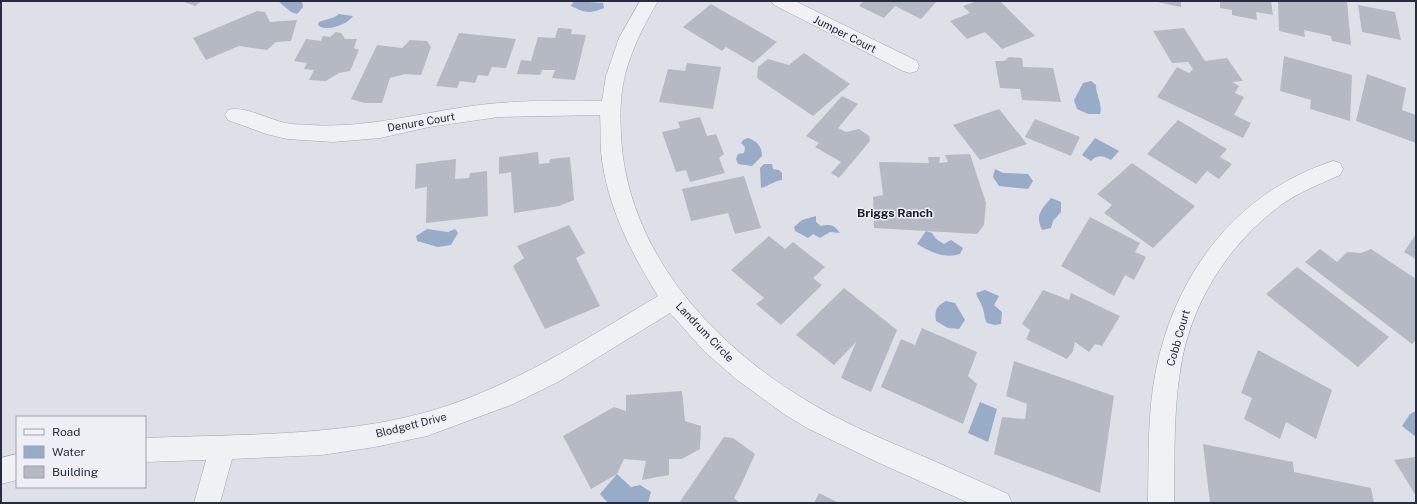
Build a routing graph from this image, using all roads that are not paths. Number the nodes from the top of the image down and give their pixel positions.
1 (649, 1) edge
2 (780, 1) edge
3 (910, 66) dead end
4 (610, 108) junction
5 (236, 115) dead end
6 (1333, 169) dead end
7 (673, 299) junction
8 (224, 447) junction
9 (146, 450) edge
10 (16, 468) edge
11 (1, 472) edge
12 (984, 500) edge
13 (207, 503) edge
14 (1161, 503) edge

1 - 4 street, Landrum Circle
2 - 3 street, Jumper Court
4 - 5 street, Denure Court
4 - 7 street, Landrum Circle
6 - 14 street, Cobb Court
7 - 8 street, Blodgett Drive
7 - 12 street, Landrum Circle
8 - 9 street, Blodgett Drive
8 - 13 street
10 - 11 street

